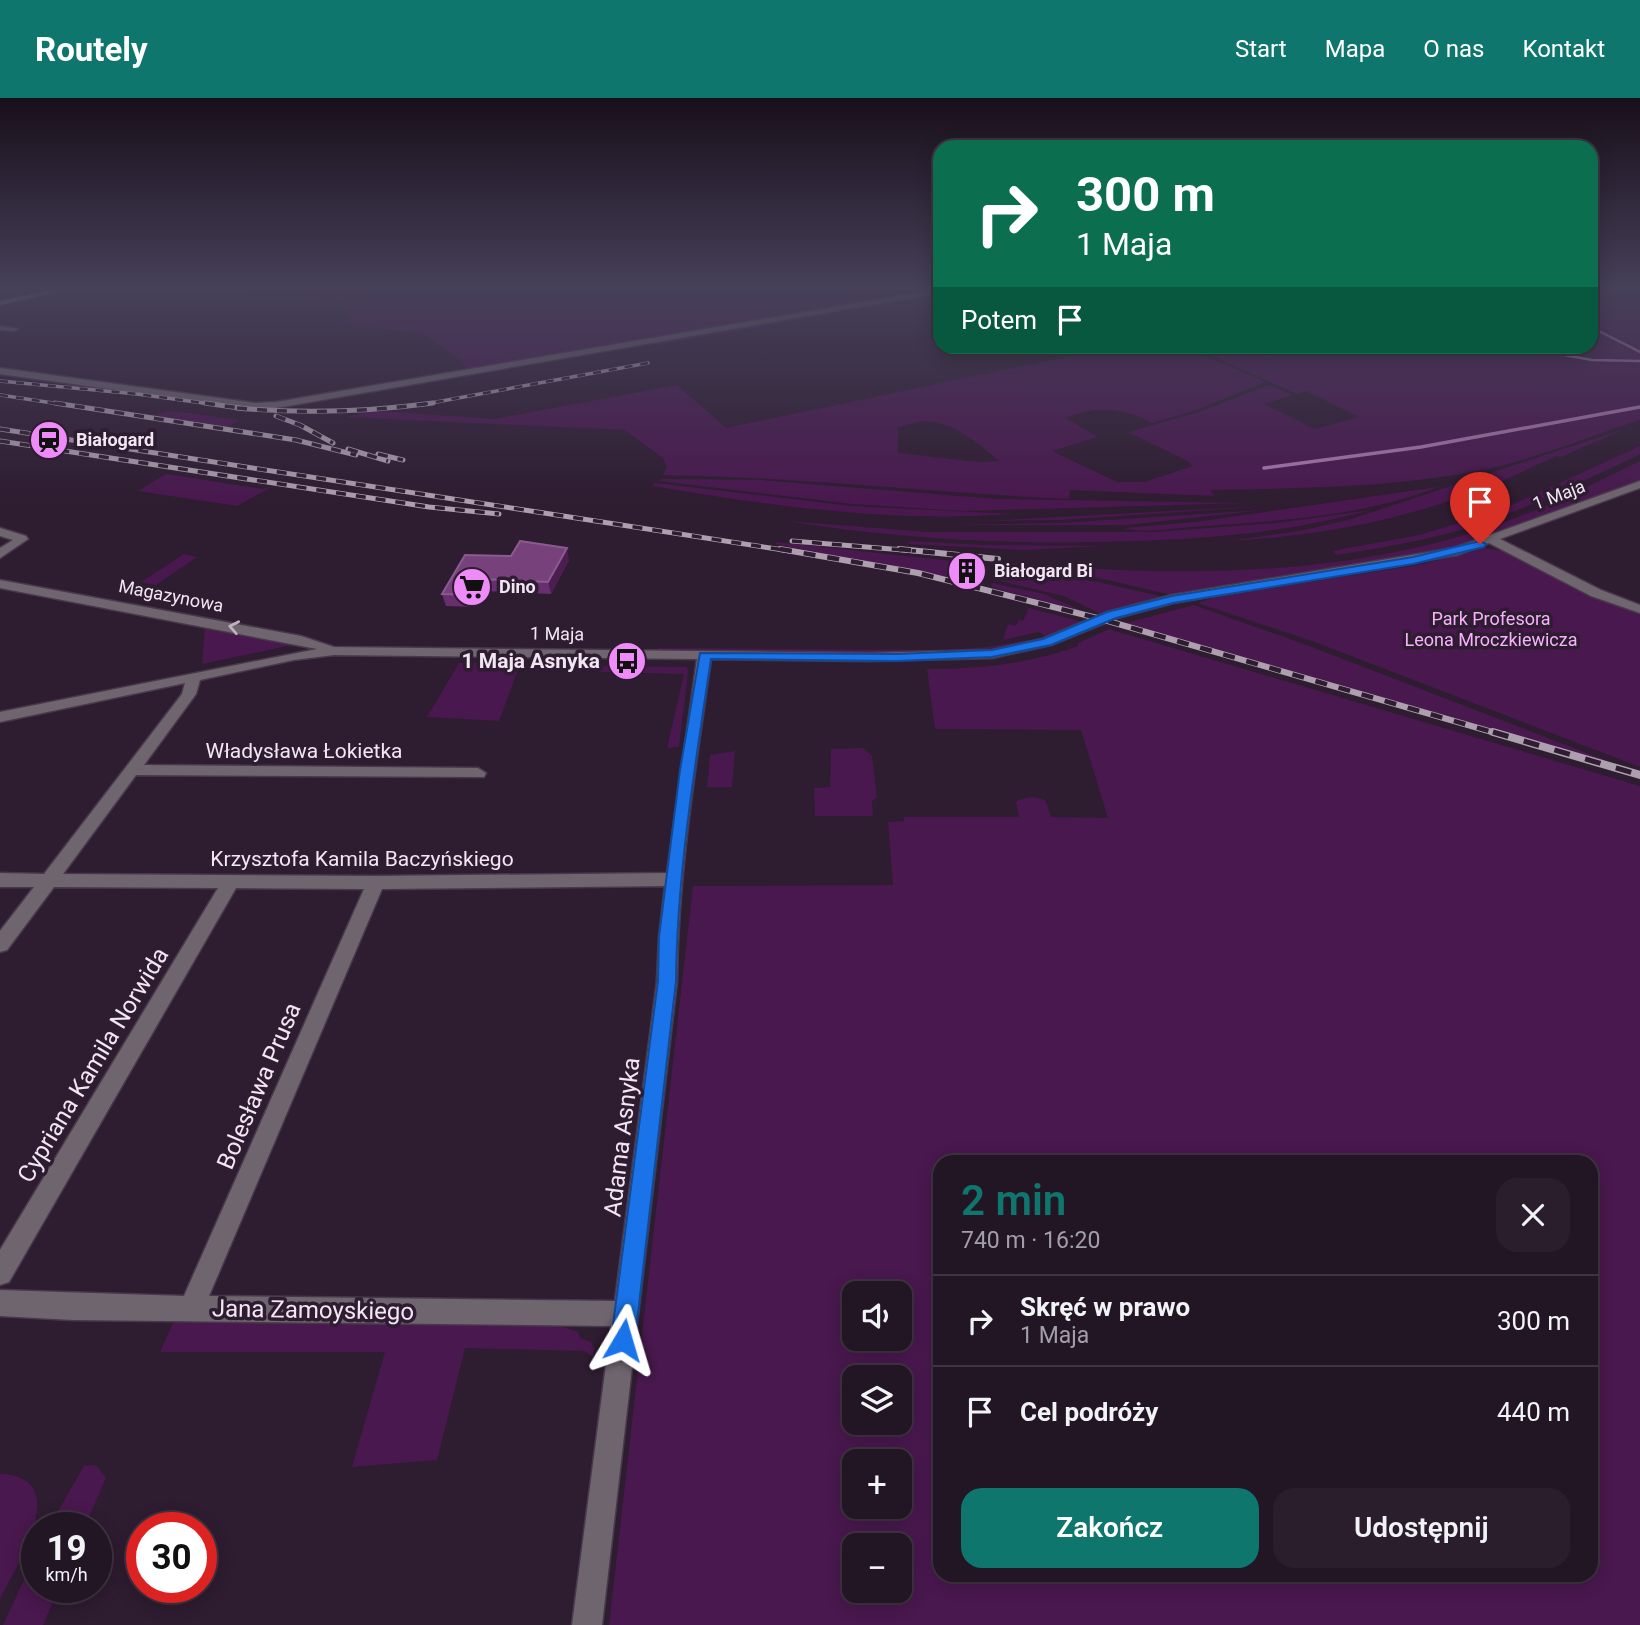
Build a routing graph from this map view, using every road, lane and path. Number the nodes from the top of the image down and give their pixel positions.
1 (537, 360) edge
2 (0, 371) edge
3 (1640, 484) edge
4 (0, 533) edge
5 (1492, 541) junction
6 (0, 554) edge
7 (0, 584) edge
8 (1608, 598) junction
9 (1640, 598) edge
10 (1640, 609) edge
11 (334, 651) junction
12 (705, 656) junction
13 (194, 676) junction
14 (0, 717) edge
15 (131, 771) junction
16 (478, 774) dead end
17 (675, 879) junction
18 (0, 880) edge
19 (48, 880) junction
20 (230, 883) junction
21 (376, 883) junction
22 (0, 945) edge
23 (0, 1273) edge
24 (0, 1303) edge
25 (191, 1309) junction
26 (626, 1314) junction
27 (587, 1625) edge

1 - 2 street
3 - 5 street, 1 Maja
4 - 6 street
5 - 8 street
5 - 12 street, 1 Maja
11 -> 7 street, Magazynowa
8 - 9 street
8 - 10 street
11 - 12 street, 1 Maja
11 - 13 street, 1 Maja
12 - 17 street, Adama Asnyka
13 - 14 street, 1 Maja
13 - 15 street
15 - 16 street, Władysława Łokietka
15 - 19 street
17 - 21 street, Krzysztofa Kamila Baczyńskiego
17 - 26 street, Adama Asnyka
18 - 19 street, Krzysztofa Kamila Baczyńskiego
19 - 20 street, Krzysztofa Kamila Baczyńskiego
19 - 22 street
20 - 21 street, Krzysztofa Kamila Baczyńskiego
20 - 23 street, Cypriana Kamila Norwida
21 - 25 street, Bolesława Prusa
24 - 25 street, Jana Zamoyskiego
25 - 26 street, Jana Zamoyskiego
26 - 27 street, Adama Asnyka

